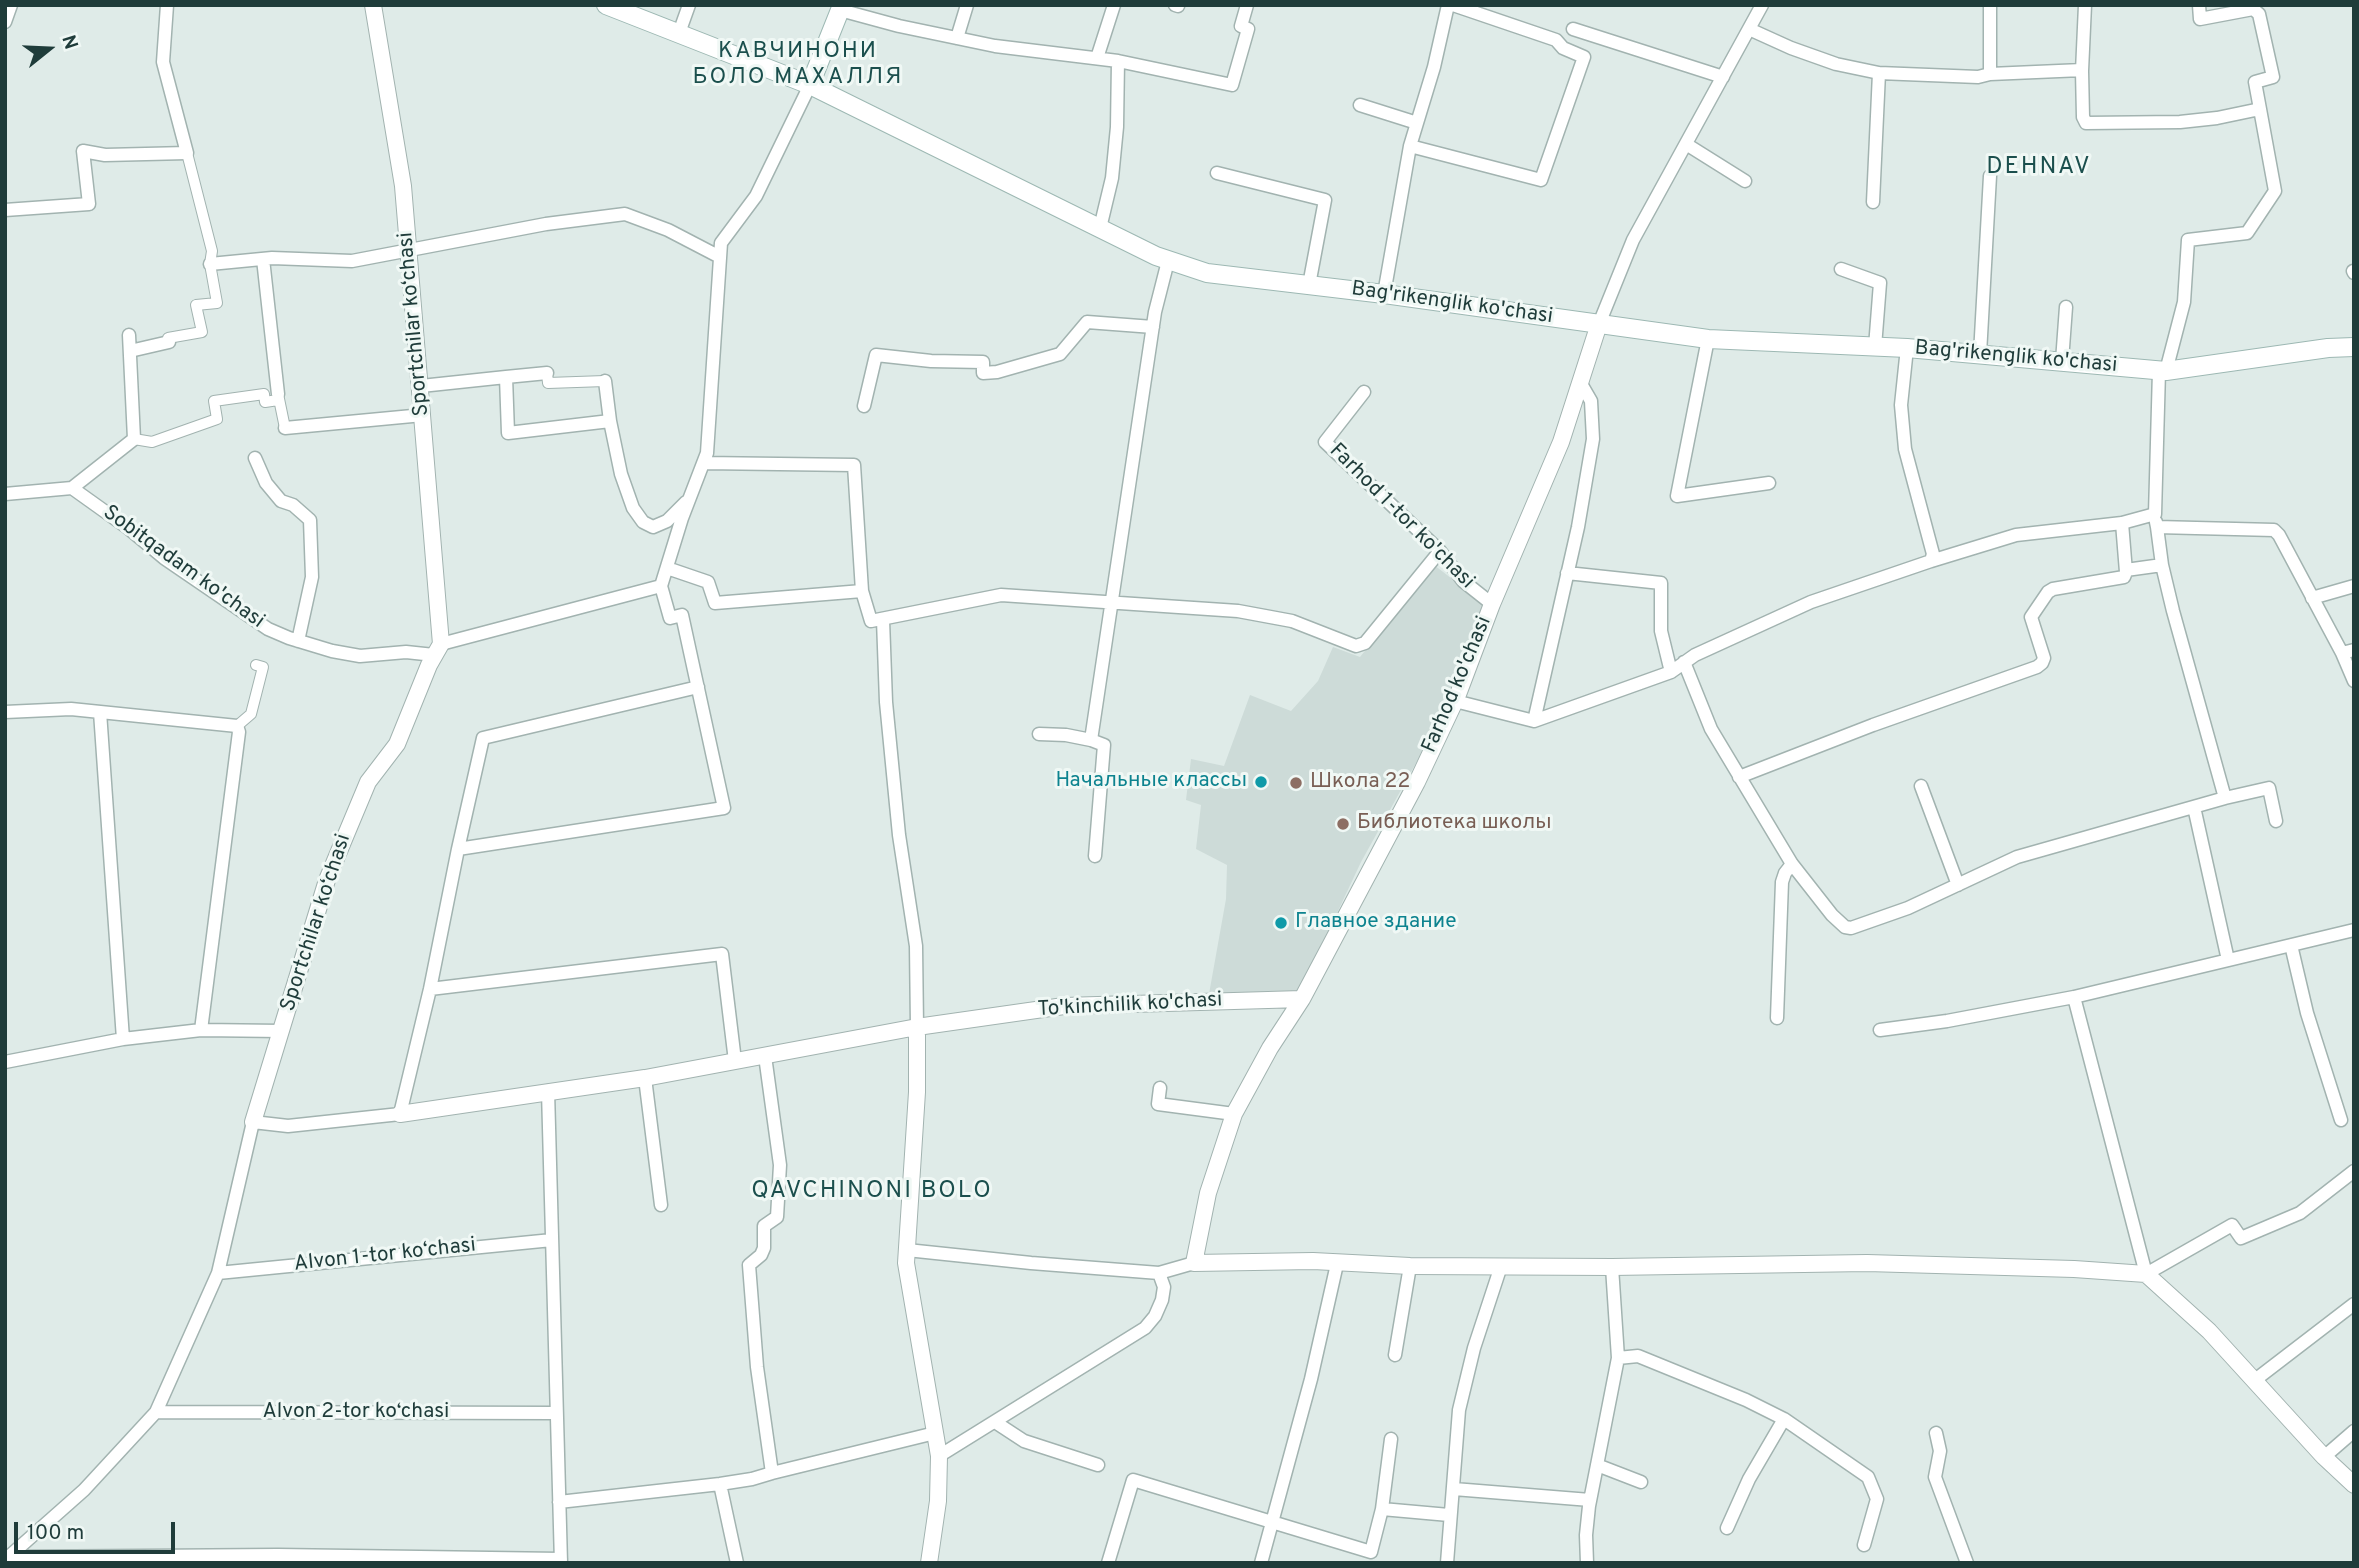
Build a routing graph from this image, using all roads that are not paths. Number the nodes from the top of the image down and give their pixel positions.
1 (11, 5) edge
2 (167, 5) edge
3 (373, 5) edge
4 (606, 5) edge
5 (689, 5) edge
6 (967, 5) edge
7 (1114, 5) edge
8 (1247, 5) edge
9 (1451, 5) edge
10 (1762, 5) edge
11 (1990, 5) edge
12 (2085, 5) edge
13 (2199, 5) edge
14 (841, 8) edge
15 (5, 22) edge
16 (1573, 29) dead end
17 (1749, 29) junction
18 (679, 33) junction
19 (957, 38) junction
20 (1097, 58) junction
21 (1118, 61) junction
22 (2082, 70) junction
23 (1879, 73) junction
24 (1990, 74) junction
25 (1723, 77) junction
26 (810, 85) junction
27 (1360, 105) dead end
28 (2260, 109) junction
29 (1417, 122) junction
30 (1686, 144) junction
31 (1410, 146) junction
32 (187, 153) junction
33 (1217, 173) dead end
34 (1990, 176) dead end
35 (1745, 181) dead end
36 (1872, 202) dead end
37 (5, 210) edge
38 (1100, 228) junction
39 (409, 250) junction
40 (718, 256) junction
41 (263, 259) junction
42 (1168, 261) junction
43 (210, 264) junction
44 (1841, 269) dead end
45 (1308, 285) junction
46 (1384, 294) junction
47 (2066, 307) dead end
48 (1599, 324) junction
49 (1153, 327) junction
50 (129, 335) dead end
51 (1708, 339) junction
52 (169, 342) joint
53 (1875, 347) junction
54 (2354, 347) edge
55 (1907, 348) junction
56 (130, 351) junction
57 (1980, 354) junction
58 (2062, 361) junction
59 (2163, 371) junction
60 (547, 373) joint
61 (506, 377) junction
62 (604, 380) joint
63 (1580, 382) junction
64 (421, 386) junction
65 (1364, 392) dead end
66 (278, 397) junction
67 (864, 406) dead end
68 (423, 415) junction
69 (610, 421) junction
70 (285, 428) joint
71 (134, 439) junction
72 (256, 458) dead end
73 (704, 463) junction
74 (1769, 483) dead end
75 (72, 488) junction
76 (5, 494) edge
77 (690, 497) junction
78 (2156, 521) junction
79 (2122, 523) junction
80 (1440, 551) junction
81 (1931, 561) junction
82 (2162, 565) junction
83 (667, 568) junction
84 (2126, 570) junction
85 (1567, 573) junction
86 (661, 586) junction
87 (2354, 586) edge
88 (862, 591) junction
89 (2312, 598) junction
90 (1112, 602) junction
91 (1492, 604) junction
92 (883, 620) junction
93 (298, 641) junction
94 (437, 650) junction
95 (2348, 652) edge
96 (1684, 662) junction
97 (256, 665) dead end
98 (1671, 672) junction
99 (2354, 681) edge
100 (698, 687) junction
101 (1455, 701) junction
102 (5, 712) edge
103 (100, 712) junction
104 (1534, 721) junction
105 (237, 726) junction
106 (1039, 734) dead end
107 (1091, 740) junction
108 (1738, 777) junction
109 (1921, 786) dead end
110 (2225, 798) junction
111 (2194, 807) junction
112 (2276, 821) dead end
113 (458, 849) junction
114 (1096, 856) dead end
115 (1792, 864) junction
116 (1958, 885) junction
117 (2354, 930) edge
118 (2291, 945) junction
119 (2228, 960) junction
120 (430, 989) junction
121 (2074, 997) junction
122 (1303, 999) junction
123 (1777, 1018) dead end
124 (917, 1027) junction
125 (201, 1030) junction
126 (1880, 1030) dead end
127 (282, 1031) junction
128 (123, 1039) junction
129 (765, 1056) junction
130 (735, 1061) junction
131 (5, 1062) edge
132 (645, 1079) junction
133 (1160, 1088) dead end
134 (548, 1091) junction
135 (400, 1114) junction
136 (1234, 1114) junction
137 (2341, 1120) dead end
138 (253, 1122) junction
139 (2354, 1171) edge
140 (661, 1205) dead end
141 (552, 1240) junction
142 (907, 1250) junction
143 (1194, 1263) junction
144 (1337, 1264) junction
145 (1410, 1266) junction
146 (1501, 1266) junction
147 (1612, 1267) junction
148 (218, 1272) junction
149 (1159, 1273) junction
150 (2146, 1275) junction
151 (2354, 1304) edge
152 (1395, 1355) dead end
153 (1618, 1358) junction
154 (2255, 1380) junction
155 (156, 1412) junction
156 (556, 1413) junction
157 (1784, 1419) junction
158 (995, 1422) junction
159 (2354, 1431) edge
160 (935, 1433) junction
161 (1936, 1433) dead end
162 (1391, 1439) dead end
163 (939, 1456) junction
164 (2324, 1457) junction
165 (1098, 1465) dead end
166 (1597, 1465) junction
167 (772, 1473) junction
168 (1641, 1482) dead end
169 (720, 1484) junction
170 (2354, 1485) edge
171 (1454, 1489) junction
172 (1590, 1500) junction
173 (559, 1502) junction
174 (1382, 1509) junction
175 (1450, 1515) junction
176 (1271, 1523) junction
177 (1727, 1528) dead end
178 (1864, 1545) dead end
179 (6, 1559) edge
180 (561, 1561) edge
181 (934, 1562) edge
182 (737, 1563) edge
183 (1108, 1563) edge
184 (1261, 1563) edge
185 (1447, 1563) edge
186 (1587, 1563) edge
187 (1967, 1563) edge

1 - 15 street
2 - 32 street
3 - 39 street, Sportchilar ko‘chasi
4 - 18 main road, Bag'rikenglik ko'chasi
5 - 18 street
6 - 19 street
7 - 20 street
8 - 21 street
9 - 29 street
9 - 31 street
10 - 17 street
11 - 24 street
12 - 22 street
13 - 28 street
14 - 19 street
14 - 26 main road
16 - 25 street
17 - 23 street
17 - 25 street
18 - 26 main road, Bag'rikenglik ko'chasi
19 - 20 street
20 - 21 street
21 - 38 street
22 - 24 street
22 - 28 street
23 - 24 street
23 - 36 street
25 - 30 street
26 - 38 main road, Bag'rikenglik ko'chasi
26 - 40 street
27 - 29 street
28 - 59 street
29 - 31 street
30 - 35 street
30 - 48 street
31 - 46 street
32 - 37 street
32 - 43 street
33 - 45 street
34 - 57 street
38 - 42 main road, Bag'rikenglik ko'chasi
39 - 40 street
39 - 41 street
39 - 64 street, Sportchilar ko‘chasi
40 - 73 street
41 - 43 street
41 - 66 street
42 - 45 main road, Bag'rikenglik ko'chasi
42 - 49 street
43 - 52 street
44 - 53 street
45 - 46 main road, Bag'rikenglik ko'chasi
46 - 48 main road, Bag'rikenglik ko'chasi
47 - 58 street
48 - 51 main road, Bag'rikenglik ko'chasi
48 - 63 street, Farhod ko'chasi
49 - 67 street
49 - 90 street
50 - 56 street
51 - 53 main road, Bag'rikenglik ko'chasi
51 - 74 street
52 - 56 street
53 - 55 main road, Bag'rikenglik ko'chasi
54 - 59 main road, Bag'rikenglik ko'chasi
55 - 57 main road, Bag'rikenglik ko'chasi
55 - 81 street
56 - 71 street
57 - 58 main road, Bag'rikenglik ko'chasi
58 - 59 main road, Bag'rikenglik ko'chasi
59 - 78 street
60 - 61 street
60 - 62 street
61 - 64 street
61 - 69 street
62 - 69 street
63 - 85 street
63 - 91 street, Farhod ko'chasi
64 - 68 street, Sportchilar ko‘chasi
65 - 80 street, Farhod 1-tor ko'chasi
66 - 70 street
66 - 71 street
68 - 70 street
68 - 94 street, Sportchilar ko‘chasi
69 - 77 street
71 - 75 street
72 - 93 street
73 - 77 street
73 - 88 street
75 - 76 street
75 - 93 street, Sobitqadam ko'chasi
77 - 83 street
78 - 79 street
78 - 82 street
78 - 89 street
79 - 81 street
79 - 84 street
80 - 90 street
80 - 91 street, Farhod 1-tor ko'chasi
81 - 96 street
82 - 84 street
82 - 110 street
83 - 86 street
83 - 88 street
84 - 108 street
85 - 98 street
85 - 104 street
86 - 94 street, Sobitqadam ko'chasi
86 - 100 street
87 - 89 street
88 - 92 street
89 - 95 street
90 - 92 street
90 - 107 street
91 - 101 street, Farhod ko'chasi
92 - 124 street
93 - 94 street, Sobitqadam ko'chasi
94 - 127 street, Sportchilar ko‘chasi
95 - 99 street
96 - 98 street
96 - 108 street
97 - 105 street
98 - 104 street
100 - 113 street
100 - 113 street
101 - 104 street
101 - 122 street, Farhod ko'chasi
102 - 103 street
103 - 105 street
103 - 128 street
105 - 125 street
106 - 107 street
107 - 114 street
108 - 115 street
109 - 116 street
110 - 111 street
110 - 112 street
111 - 116 street
111 - 119 street
113 - 120 street
115 - 116 street
115 - 123 street
117 - 118 street
118 - 119 street
118 - 137 street
119 - 121 street
120 - 130 street
120 - 135 street
121 - 126 street
121 - 150 street
122 - 124 street, To'kinchilik ko'chasi
122 - 136 street, Farhod ko'chasi
124 - 129 street, To'kinchilik ko'chasi
124 - 142 street
125 - 127 street
125 - 128 street
127 - 138 street, Sportchilar ko‘chasi
128 - 131 street
129 - 130 street, To'kinchilik ko'chasi
129 - 167 street
130 - 132 street, To'kinchilik ko'chasi
132 - 134 street, To'kinchilik ko'chasi
132 - 140 street
133 - 136 street
134 - 135 street, To'kinchilik ko'chasi
134 - 141 street
135 - 138 street
136 - 143 street, Farhod ko'chasi
138 - 148 street
139 - 150 street
141 - 148 street, Alvon 1-tor ko‘chasi
141 - 156 street
142 - 149 street
142 - 160 street
143 - 144 street
143 - 149 street
144 - 145 street
144 - 176 street
145 - 146 street
145 - 152 street
146 - 147 street
146 - 171 street
147 - 150 street
147 - 153 street
148 - 155 street
149 - 158 street
150 - 154 street
151 - 154 street
153 - 157 street
153 - 166 street
154 - 164 street
155 - 156 street, Alvon 2-tor ko‘chasi
155 - 179 street
156 - 173 street
157 - 177 street
157 - 178 street
158 - 163 street
158 - 165 street
159 - 164 street
160 - 163 street
160 - 167 street
161 - 187 street
162 - 174 street
163 - 181 street
164 - 170 street
166 - 168 street
166 - 172 street
167 - 169 street
169 - 173 street
169 - 182 street
171 - 172 street
171 - 175 street
172 - 186 street
173 - 180 street
174 - 175 street
174 - 176 street
175 - 185 street
176 - 183 street
176 - 184 street
179 - 180 street

